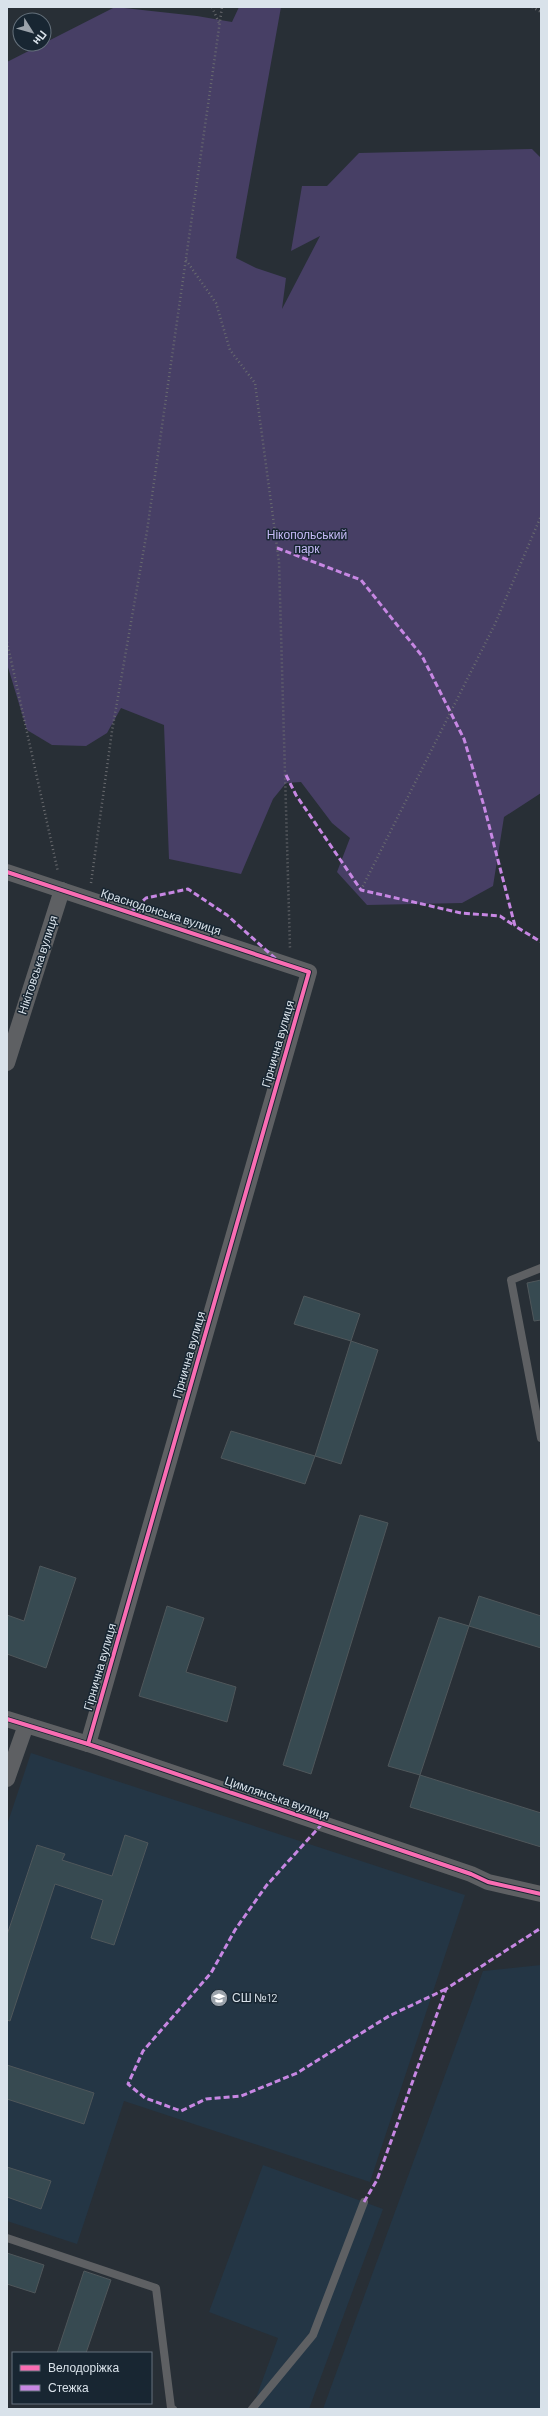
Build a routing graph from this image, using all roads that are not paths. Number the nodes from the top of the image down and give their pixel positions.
1 (7, 872) edge
2 (62, 890) junction
3 (309, 972) joint
4 (7, 1063) edge
5 (541, 1268) edge
6 (541, 1438) edge
7 (7, 1719) edge
8 (26, 1725) junction
9 (88, 1744) junction
10 (7, 1779) edge
11 (541, 1894) edge
12 (364, 2202) dead end
13 (7, 2238) edge
14 (173, 2409) edge
15 (252, 2409) edge

1 - 2 street, Краснодонська вулиця
2 - 3 street, Краснодонська вулиця
2 - 4 street, Нікітовська вулиця
3 - 9 street, Гірнична вулиця
5 - 6 lane
7 - 8 street, Цимлянська вулиця
8 - 9 street, Цимлянська вулиця
8 - 10 street
9 - 11 street, Цимлянська вулиця
12 - 15 lane
13 - 14 lane

